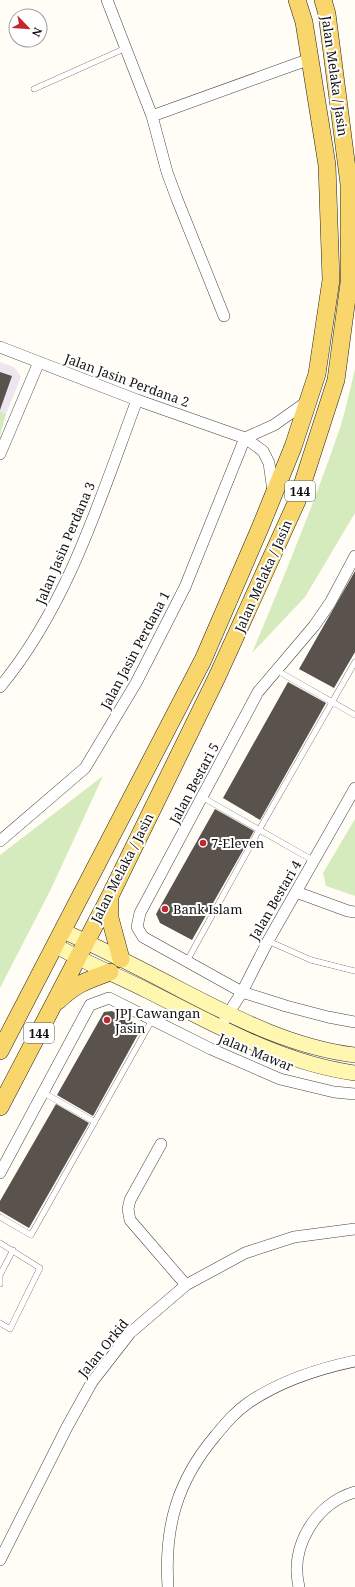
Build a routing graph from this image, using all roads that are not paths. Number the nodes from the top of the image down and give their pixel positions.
1 (107, 0) edge
2 (297, 0) edge
3 (323, 0) edge
4 (126, 48) junction
5 (310, 59) junction
6 (34, 89) dead end
7 (152, 116) junction
8 (224, 316) dead end
9 (0, 347) edge
10 (39, 362) junction
11 (137, 400) junction
12 (310, 400) junction
13 (245, 438) junction
14 (0, 454) edge
15 (274, 495) junction
16 (355, 556) edge
17 (355, 662) edge
18 (276, 670) junction
19 (0, 687) edge
20 (332, 702) junction
21 (355, 715) edge
22 (355, 788) edge
23 (202, 797) junction
24 (259, 830) junction
25 (0, 842) edge
26 (314, 861) junction
27 (296, 892) junction
28 (110, 896) junction
29 (355, 912) edge
30 (59, 938) junction
31 (85, 941) junction
32 (268, 941) junction
33 (76, 958) junction
34 (121, 958) junction
35 (187, 961) junction
36 (355, 971) edge
37 (110, 972) junction
38 (242, 992) junction
39 (52, 1006) junction
40 (228, 1014) junction
41 (152, 1020) junction
42 (355, 1022) edge
43 (221, 1028) junction
44 (0, 1051) edge
45 (355, 1055) edge
46 (355, 1073) edge
47 (44, 1093) junction
48 (355, 1094) edge
49 (0, 1107) edge
50 (95, 1122) junction
51 (161, 1144) dead end
52 (0, 1173) edge
53 (0, 1217) edge
54 (355, 1229) edge
55 (0, 1243) edge
56 (13, 1250) junction
57 (0, 1276) edge
58 (0, 1284) edge
59 (186, 1285) junction
60 (0, 1323) edge
61 (355, 1361) edge
62 (355, 1492) edge
63 (0, 1560) edge
64 (168, 1587) edge
65 (299, 1587) edge

1 - 4 street
2 - 5 main road, Jalan Melaka / Jasin / 144
3 - 28 main road, Jalan Melaka / Jasin / 144
4 - 6 lane
4 - 7 street
5 - 7 street
5 - 12 main road, Jalan Melaka / Jasin / 144
7 - 8 street
9 - 10 street, Jalan Jasin Perdana 2
10 - 11 street, Jalan Jasin Perdana 2
10 - 14 street
11 - 13 street, Jalan Jasin Perdana 2
11 - 19 street, Jalan Jasin Perdana 3
12 - 13 street
12 - 15 main road, Jalan Melaka / Jasin / 144
13 - 15 street, Jalan Jasin Perdana 2
13 - 25 street, Jalan Jasin Perdana 1
15 - 30 main road, Jalan Melaka / Jasin / 144
16 - 18 street, Jalan Bestari 5
17 - 20 lane
18 - 20 lane
18 - 23 street, Jalan Bestari 5
20 - 21 lane
20 - 24 lane
22 - 26 street, Jalan Bestari 4
23 - 24 lane
23 - 35 street, Jalan Bestari 5
24 - 26 lane
24 - 35 lane
26 - 27 street, Jalan Bestari 4
27 - 29 street
27 - 32 street, Jalan Bestari 4
28 - 31 main road, Jalan Melaka / Jasin / 144
28 - 34 main road
30 - 31 street
30 - 33 street
30 - 44 main road, Jalan Melaka / Jasin / 144
31 - 33 main road, Jalan Melaka / Jasin / 144
31 - 34 street
32 - 36 lane
32 - 38 street, Jalan Bestari 4
33 - 37 street
33 - 39 main road, Jalan Melaka / Jasin / 144
34 - 40 street
35 - 38 street, Jalan Bestari 5
37 - 39 main road
37 - 43 street
38 - 40 street, Jalan Bestari 4
38 - 42 street, Jalan Bestari 5
39 - 49 main road, Jalan Melaka / Jasin / 144
40 - 43 street, Jalan Bestari 4
40 - 45 street
41 - 47 street, Jalan Mawar
41 - 48 street, Jalan Mawar
41 - 50 lane
43 - 46 street
47 - 50 lane
47 - 52 street, Jalan Mawar
50 - 53 lane
51 - 59 street
54 - 59 street, Jalan Orkid
55 - 56 lane
56 - 57 lane
56 - 60 lane
57 - 58 lane
59 - 63 street, Jalan Orkid
61 - 64 street
62 - 65 street

